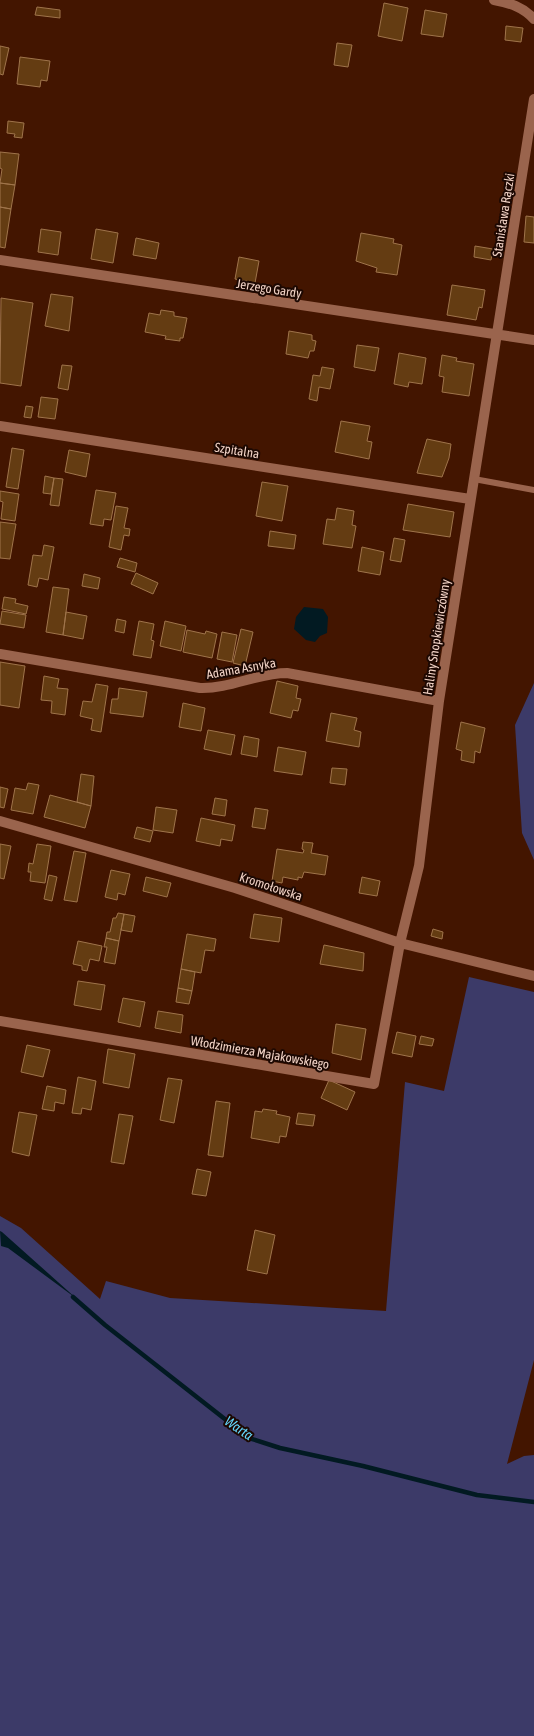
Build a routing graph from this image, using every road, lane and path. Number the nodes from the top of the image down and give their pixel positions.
1 (494, 0) edge
2 (534, 19) edge
3 (534, 99) edge
4 (0, 260) edge
5 (497, 335) junction
6 (534, 340) edge
7 (1, 429) edge
8 (474, 479) junction
9 (534, 490) edge
10 (470, 499) junction
11 (0, 654) edge
12 (439, 701) junction
13 (0, 821) edge
14 (400, 943) junction
15 (534, 976) edge
16 (0, 1021) edge

1 - 2 street
3 - 5 street, Stanisława Rączki
4 - 5 street, Jerzego Gardy
5 - 6 street, Jerzego Gardy
5 - 8 street, Haliny Snopkiewiczówny
7 - 10 street, Szpitalna
8 - 9 lane
8 - 10 street, Haliny Snopkiewiczówny
10 - 12 street, Haliny Snopkiewiczówny
11 - 12 street, Adama Asnyka
12 - 14 street, Haliny Snopkiewiczówny
13 - 14 street, Kromołowska
14 - 15 street, Kromołowska
14 - 16 street, Włodzimierza Majakowskiego

